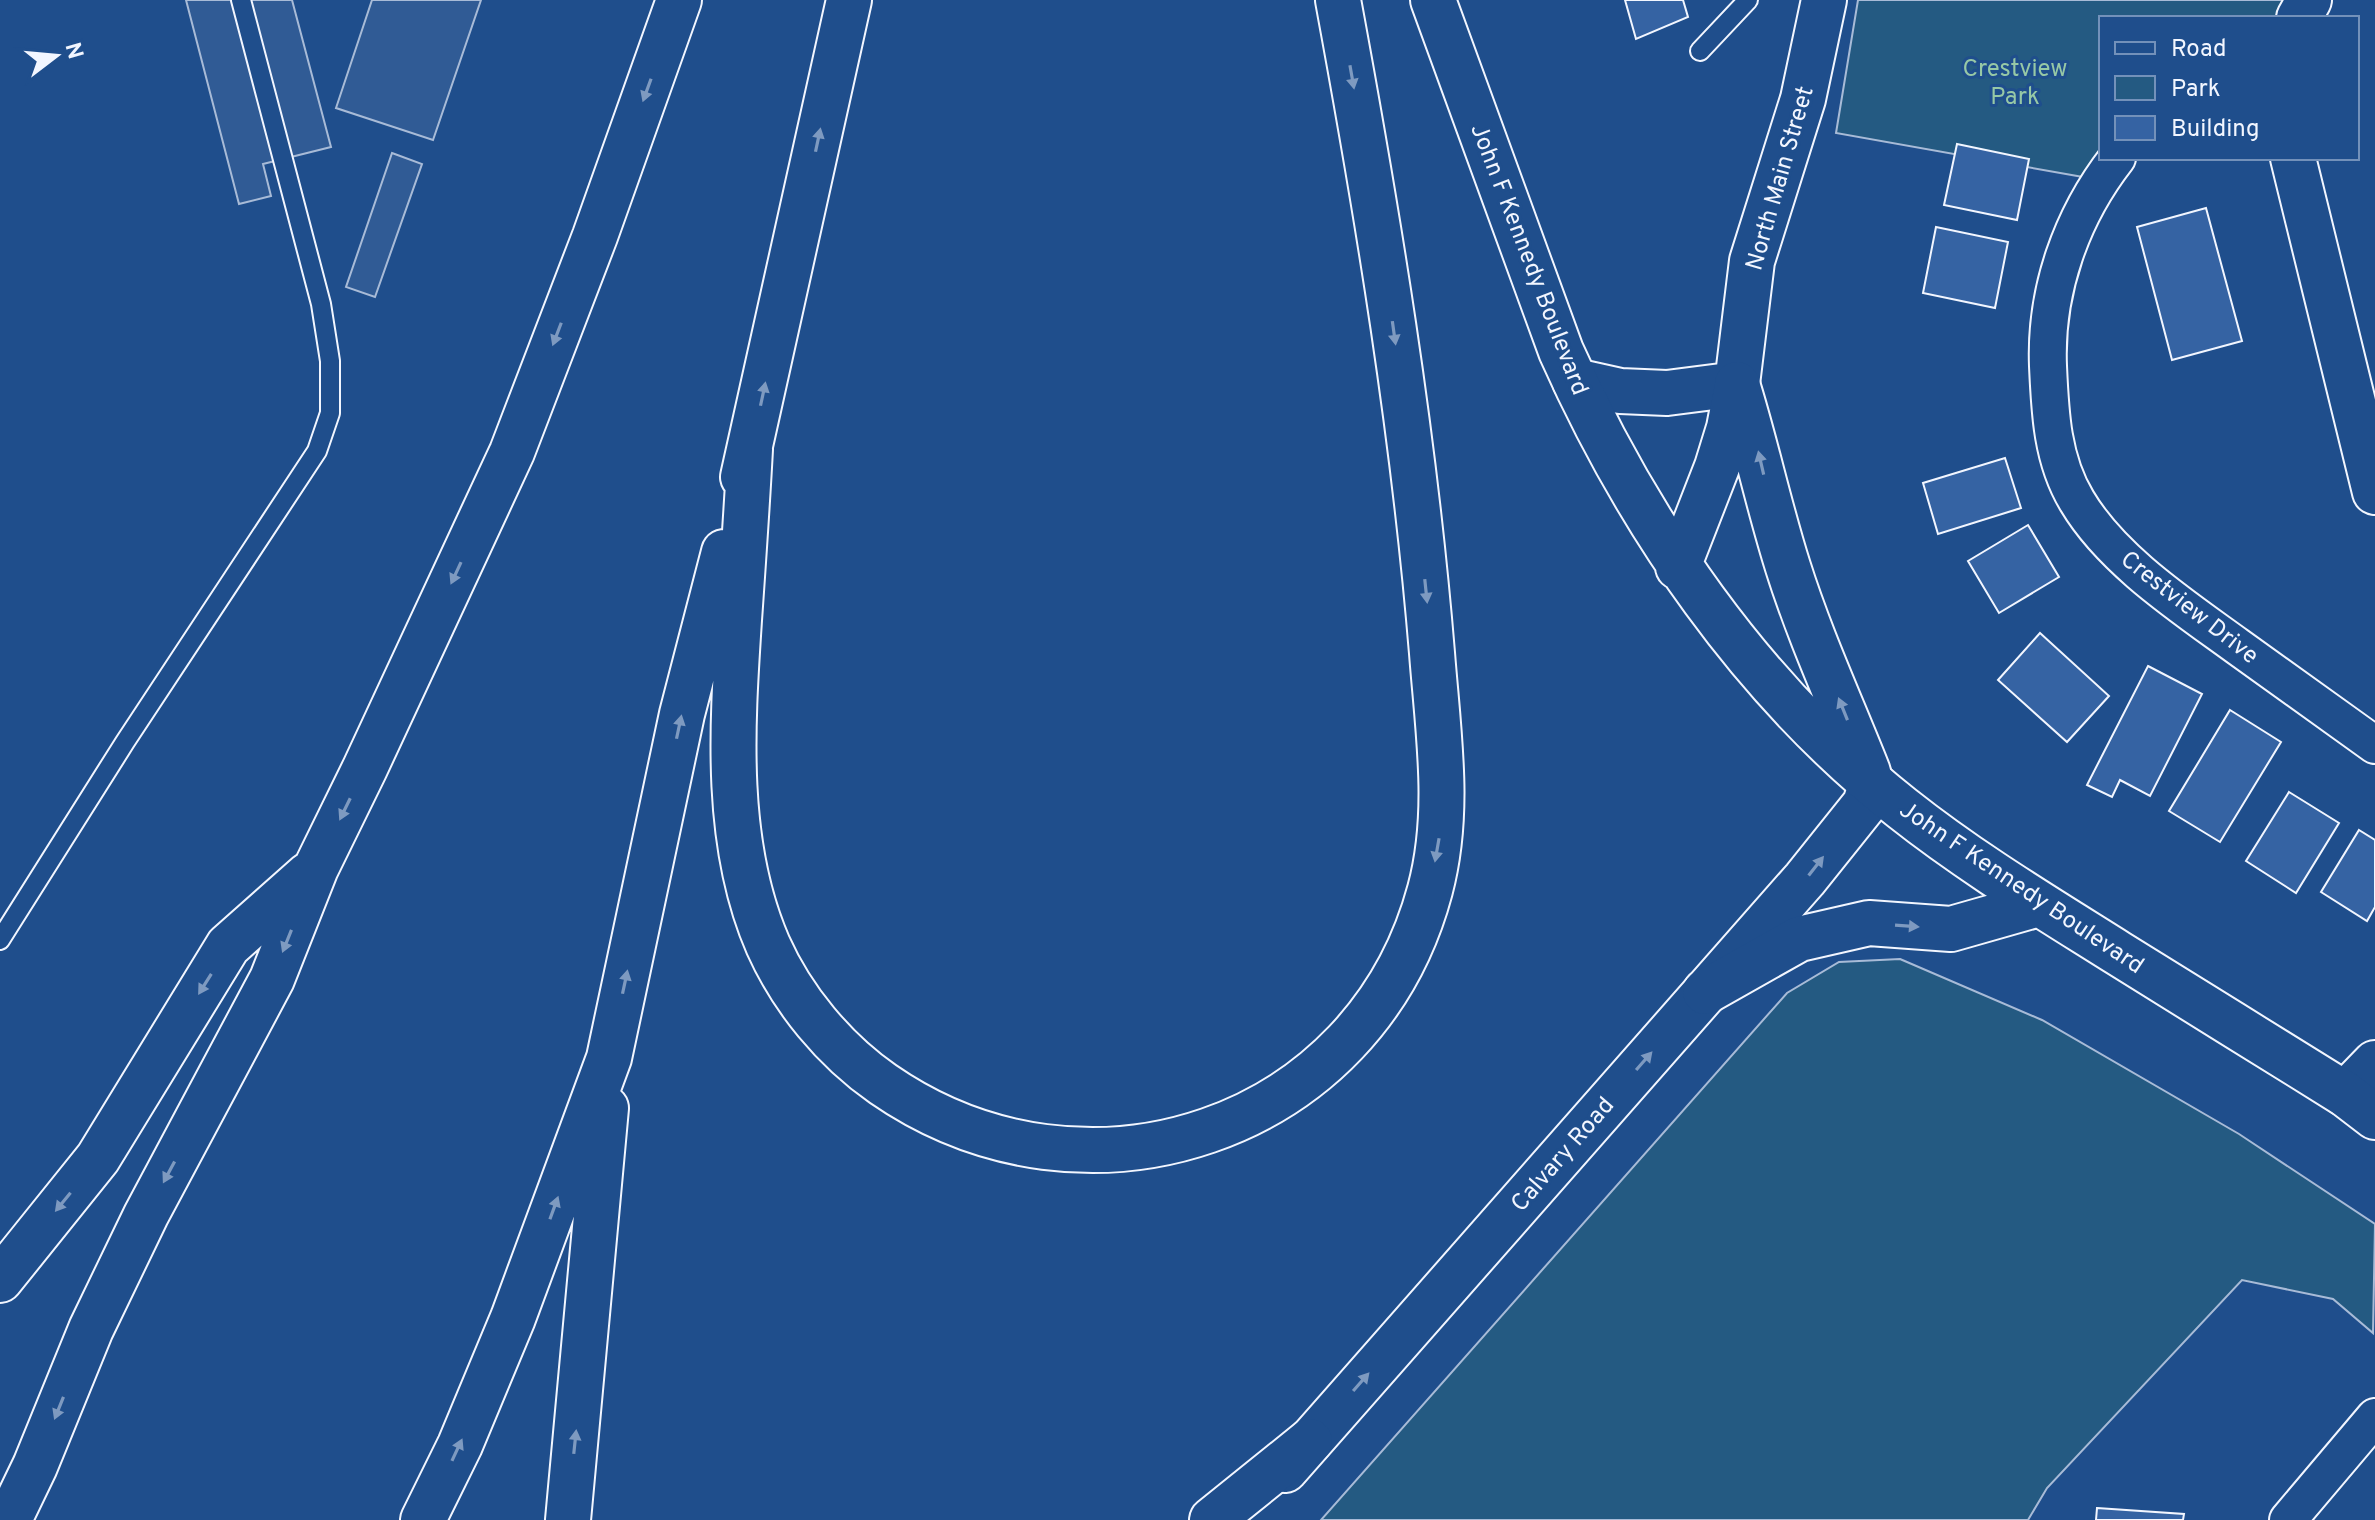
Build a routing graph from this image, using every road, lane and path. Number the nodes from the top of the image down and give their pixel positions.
1 (241, 0) edge
2 (679, 0) edge
3 (849, 0) edge
4 (1338, 0) edge
5 (1433, 0) edge
6 (1748, 0) edge
7 (1824, 0) edge
8 (2308, 0) edge
9 (2279, 16) edge
10 (1700, 51) dead end
11 (2115, 160) edge
12 (2293, 160) edge
13 (1575, 381) junction
14 (1737, 384) junction
15 (750, 449) junction
16 (2375, 492) edge
17 (1678, 567) junction
18 (2375, 745) edge
19 (1872, 782) junction
20 (316, 868) junction
21 (2039, 904) junction
22 (0, 940) edge
23 (1705, 992) junction
24 (609, 1058) junction
25 (2375, 1063) edge
26 (2360, 1106) edge
27 (0, 1280) edge
28 (2375, 1417) edge
29 (1310, 1441) junction
30 (9, 1520) edge
31 (423, 1520) edge
32 (568, 1520) edge
33 (1212, 1520) edge
34 (1242, 1520) edge
35 (2288, 1520) edge

1 - 22 lane
2 -> 20 main road
15 -> 3 main road
4 -> 15 main road
5 - 13 main road, John F Kennedy Boulevard
6 - 10 lane
7 - 14 main road, North Main Street
8 - 9 street
11 - 18 street, Crestview Drive
12 - 16 main road
13 - 14 main road
13 - 17 main road, John F Kennedy Boulevard
14 - 17 main road, North Main Street
19 -> 14 main road
24 -> 15 main road
17 - 19 main road, John F Kennedy Boulevard
19 - 21 main road, John F Kennedy Boulevard
23 -> 19 main road, Calvary Road
20 -> 27 main road
20 -> 30 main road
23 -> 21 main road
21 - 26 main road, John F Kennedy Boulevard
29 -> 23 main road, Calvary Road
31 -> 24 main road
32 -> 24 main road
25 - 26 main road
28 - 35 street
29 - 33 main road
29 - 34 main road, Calvary Road

